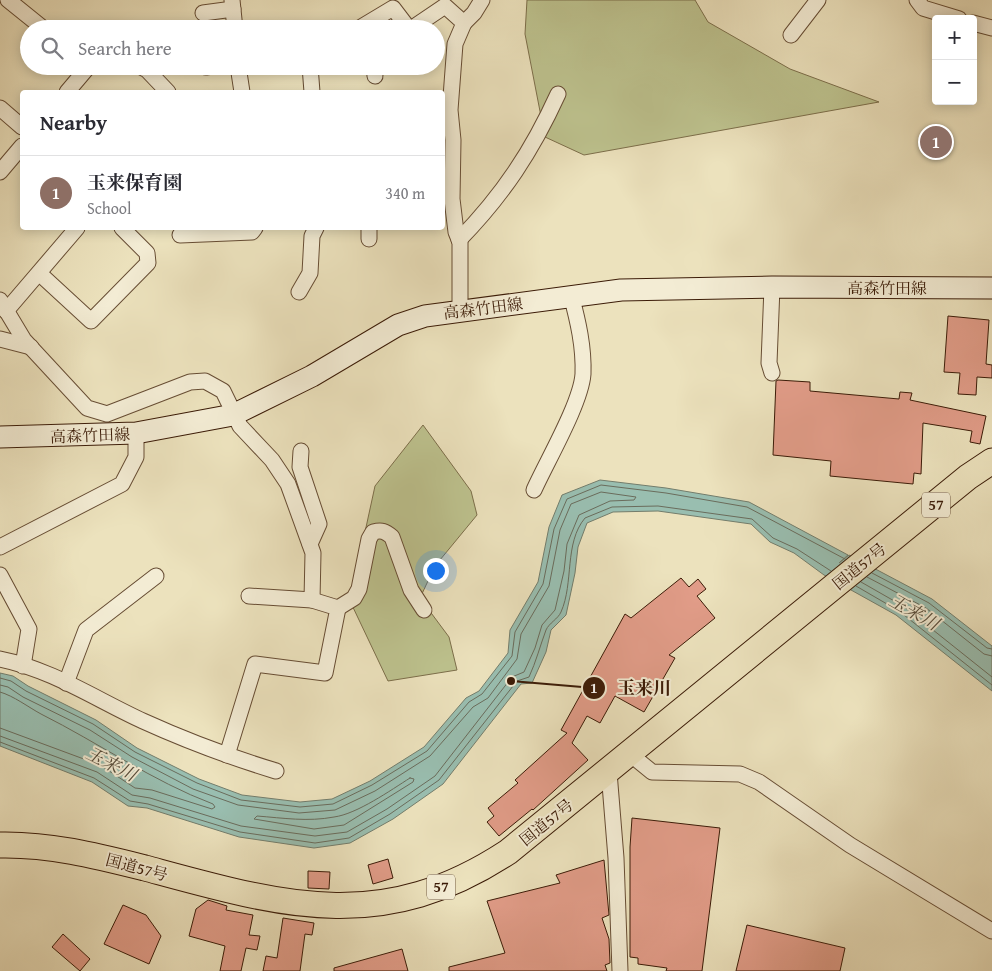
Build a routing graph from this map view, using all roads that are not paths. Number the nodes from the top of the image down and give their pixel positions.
1 (8, 0) edge
2 (482, 0) edge
3 (818, 0) edge
4 (917, 0) edge
5 (232, 4) edge
6 (389, 4) edge
7 (203, 13) dead end
8 (946, 15) edge
9 (33, 20) edge
10 (233, 20) edge
11 (372, 20) edge
12 (402, 20) edge
13 (424, 20) edge
14 (464, 23) junction
15 (977, 24) edge
16 (992, 28) edge
17 (791, 35) dead end
18 (82, 75) edge
19 (152, 75) edge
20 (239, 75) edge
21 (311, 75) edge
22 (70, 90) edge
23 (166, 90) edge
24 (242, 90) edge
25 (312, 90) edge
26 (558, 94) dead end
27 (0, 108) edge
28 (446, 109) edge
29 (20, 125) edge
30 (20, 148) edge
31 (0, 172) edge
32 (75, 230) edge
33 (124, 230) edge
34 (254, 230) edge
35 (315, 230) edge
36 (217, 231) edge
37 (180, 235) dead end
38 (459, 240) junction
39 (40, 274) junction
40 (772, 287) junction
41 (992, 288) edge
42 (299, 292) dead end
43 (571, 295) junction
44 (3, 305) edge
45 (460, 311) junction
46 (0, 339) edge
47 (31, 347) junction
48 (772, 373) dead end
49 (233, 415) junction
50 (136, 433) junction
51 (0, 437) edge
52 (301, 451) dead end
53 (992, 461) edge
54 (534, 490) dead end
55 (310, 544) junction
56 (0, 547) edge
57 (0, 575) edge
58 (156, 576) dead end
59 (249, 596) dead end
60 (312, 600) junction
61 (338, 608) junction
62 (424, 610) dead end
63 (0, 659) edge
64 (23, 666) junction
65 (66, 683) junction
66 (630, 754) junction
67 (227, 755) junction
68 (276, 771) dead end
69 (609, 772) junction
70 (0, 845) edge
71 (992, 931) edge
72 (620, 971) edge

1 - 9 street
2 - 14 street
3 - 17 street
4 - 8 street
5 - 7 street
5 - 10 street
6 - 11 street
6 - 12 street
13 - 14 street
14 - 28 street
15 - 16 street
18 - 22 street
19 - 23 street
20 - 24 street
21 - 25 street
26 - 38 street
27 - 29 street
28 - 38 street
30 - 31 street
32 - 39 street
33 - 39 street
34 - 36 street
35 - 42 street
36 - 37 street
38 - 45 street
39 - 44 street
40 - 41 main road, 高森竹田線
40 - 43 main road, 高森竹田線
40 - 48 street
43 - 45 main road, 高森竹田線
43 - 54 street
44 - 47 street
45 - 49 main road, 高森竹田線
46 - 47 street
47 - 49 street
49 - 50 main road, 高森竹田線
49 - 55 street
50 - 51 main road, 高森竹田線
50 - 56 street
52 - 55 street
53 - 66 highway, 国道57号 / 57
55 - 60 street
57 - 64 street
58 - 65 street
59 - 60 street
60 - 61 street
61 - 62 street
61 - 67 street
63 - 64 street
64 - 65 street
65 - 67 street
66 - 69 highway, 国道57号 / 57
66 - 71 street
67 - 68 street
69 - 70 highway, 国道57号 / 57
69 - 72 street

